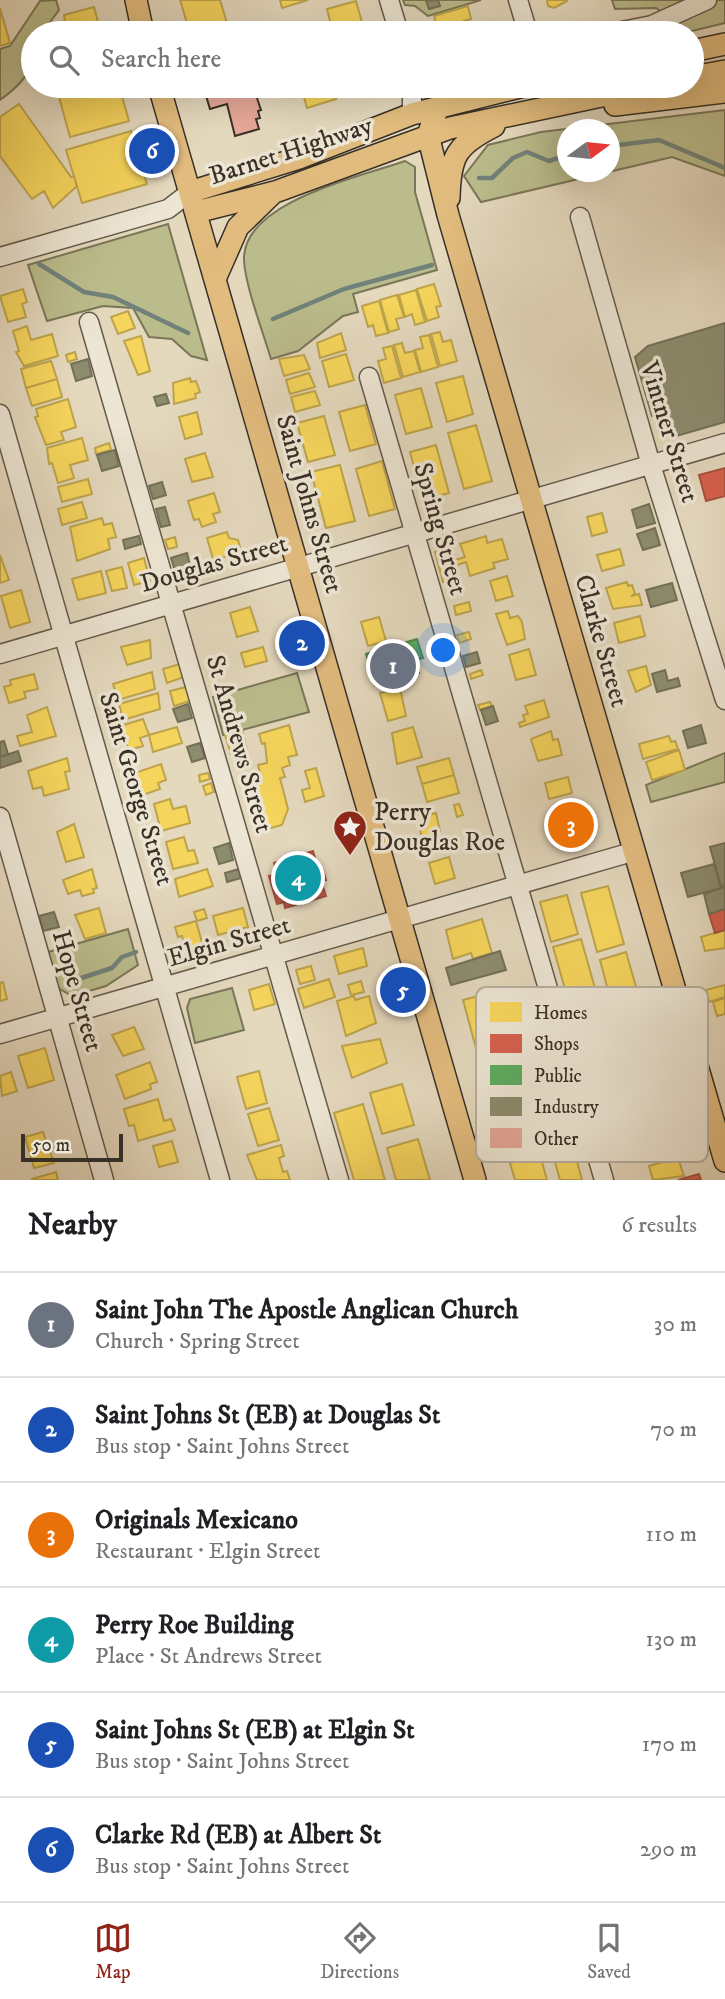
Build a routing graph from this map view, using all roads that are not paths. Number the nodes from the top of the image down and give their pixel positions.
1 (389, 0) edge
2 (518, 0) edge
3 (707, 0) edge
4 (395, 21) edge
5 (524, 21) edge
6 (661, 21) edge
7 (725, 44) edge
8 (704, 48) edge
9 (725, 71) edge
10 (704, 75) edge
11 (725, 92) edge
12 (704, 95) edge
13 (163, 98) edge
14 (412, 98) edge
15 (475, 98) edge
16 (598, 98) edge
17 (687, 98) edge
18 (568, 105) junction
19 (438, 107) junction
20 (412, 114) junction
21 (511, 115) junction
22 (428, 135) junction
23 (275, 192) junction
24 (193, 202) junction
25 (448, 215) junction
26 (580, 217) dead end
27 (0, 257) edge
28 (215, 279) junction
29 (89, 322) dead end
30 (369, 377) dead end
31 (0, 414) edge
32 (725, 443) edge
33 (651, 465) junction
34 (531, 500) junction
35 (413, 534) junction
36 (298, 568) junction
37 (171, 603) junction
38 (62, 635) junction
39 (0, 653) edge
40 (725, 700) edge
41 (0, 817) edge
42 (632, 852) junction
43 (517, 887) junction
44 (400, 921) junction
45 (274, 957) junction
46 (166, 986) junction
47 (547, 987) edge
48 (673, 987) edge
49 (57, 1017) junction
50 (0, 1034) edge
51 (708, 1105) edge
52 (725, 1161) edge
53 (599, 1162) edge
54 (104, 1180) edge
55 (220, 1180) edge
56 (338, 1180) edge
57 (475, 1180) edge
58 (604, 1180) edge

1 - 4 street
2 - 5 street
3 - 6 street
7 - 8 main road
9 - 10 main road
11 - 12 main road, Barnet Highway
13 - 24 main road, Saint Johns Street
14 - 20 street
15 - 19 main road, Barnet Highway
16 - 18 main road, Barnet Highway
17 - 18 main road, Barnet Highway
18 - 21 main road, Barnet Highway
19 - 20 main road, Barnet Highway
19 - 22 main road
20 - 24 main road, Barnet Highway
21 - 22 main road, Barnet Highway
21 - 25 main road
22 - 23 main road, Barnet Highway
22 - 25 main road, Clarke Street
23 - 24 main road, Barnet Highway
23 - 28 main road
24 - 27 street
24 - 28 main road, Saint Johns Street
25 - 34 main road, Clarke Street
26 - 33 street, Vintner Street
28 - 36 main road, Saint Johns Street
29 - 37 street, St Andrews Street
30 - 35 street, Spring Street
31 - 38 street, Saint George Street
32 - 33 street, Douglas Street
33 - 34 street, Douglas Street
33 - 40 street, Vintner Street
34 - 35 street, Douglas Street
34 - 42 main road, Clarke Street
35 - 36 street, Douglas Street
35 - 43 street, Spring Street
36 - 37 street, Douglas Street
36 - 44 main road, Saint Johns Street
37 - 38 street, Douglas Street
37 - 45 street, St Andrews Street
38 - 39 street, Douglas Street
38 - 46 street, Saint George Street
41 - 49 street, Hope Street
42 - 43 street, Elgin Street
42 - 48 main road, Clarke Street
43 - 44 street, Elgin Street
43 - 47 street, Spring Street
44 - 45 street, Elgin Street
44 - 57 main road, Saint Johns Street
45 - 46 street, Elgin Street
45 - 56 street, St Andrews Street
46 - 49 street, Elgin Street
46 - 55 street, Saint George Street
49 - 50 street, Elgin Street
49 - 54 street, Hope Street
51 - 52 main road, Clarke Street
53 - 58 street, Spring Street

